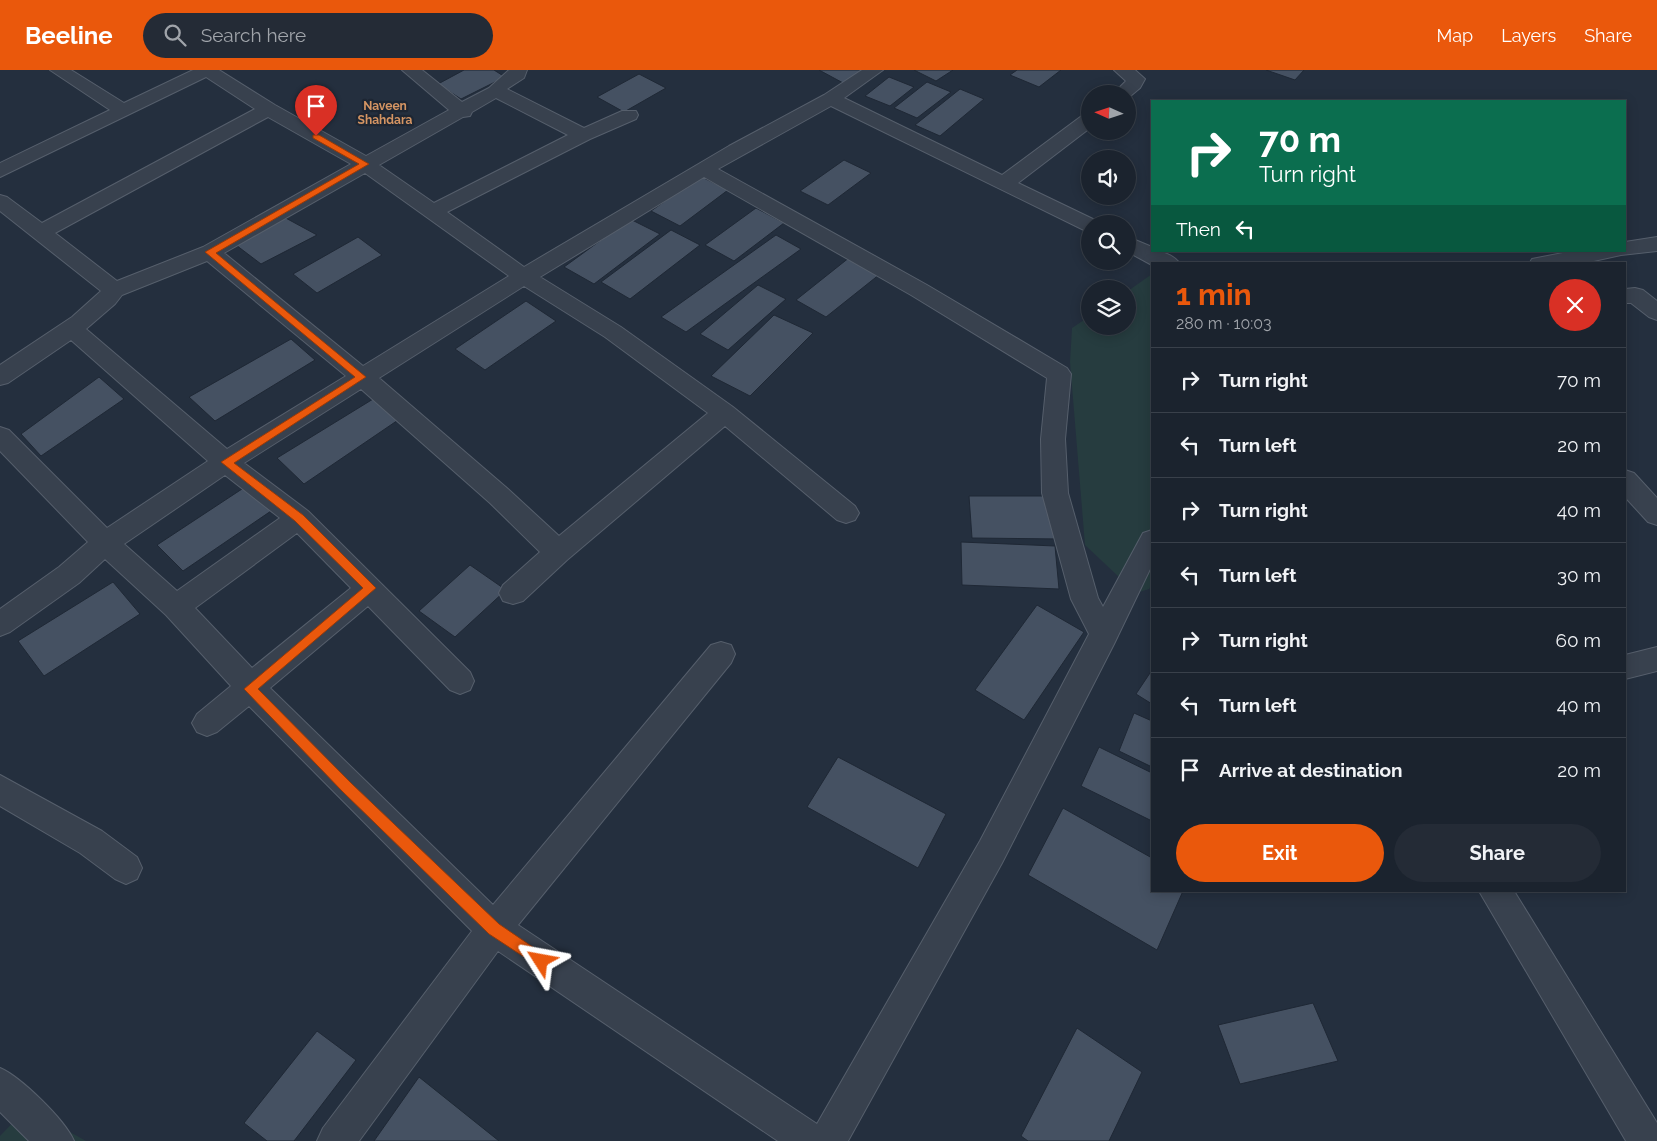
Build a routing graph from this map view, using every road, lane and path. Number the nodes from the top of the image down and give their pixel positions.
1 (59, 70) edge
2 (207, 70) edge
3 (411, 70) edge
4 (874, 70) edge
5 (1124, 70) edge
6 (521, 71) edge
7 (1133, 85) edge
8 (496, 91) junction
9 (831, 99) junction
10 (268, 109) junction
11 (124, 111) junction
12 (463, 112) junction
13 (629, 115) dead end
14 (1081, 126) edge
15 (583, 135) junction
16 (364, 164) junction
17 (706, 170) junction
18 (0, 171) edge
19 (1003, 184) junction
20 (0, 201) edge
21 (434, 211) junction
22 (1081, 222) edge
23 (41, 232) junction
24 (1657, 244) edge
25 (1136, 248) edge
26 (1626, 249) edge
27 (210, 252) junction
28 (1607, 252) edge
29 (1165, 262) edge
30 (1551, 262) edge
31 (523, 276) junction
32 (114, 290) junction
33 (1626, 296) edge
34 (1657, 312) edge
35 (71, 328) junction
36 (0, 377) edge
37 (362, 377) junction
38 (725, 413) junction
39 (0, 436) edge
40 (226, 462) junction
41 (1626, 481) edge
42 (846, 512) dead end
43 (1657, 515) edge
44 (299, 518) junction
45 (1151, 542) edge
46 (106, 543) junction
47 (558, 552) junction
48 (370, 588) junction
49 (513, 593) dead end
50 (176, 607) junction
51 (0, 624) edge
52 (1104, 636) junction
53 (721, 654) dead end
54 (1657, 658) edge
55 (1626, 667) edge
56 (460, 681) dead end
57 (250, 689) junction
58 (207, 723) dead end
59 (0, 790) edge
60 (126, 868) dead end
61 (1496, 892) edge
62 (494, 929) junction
63 (0, 1086) edge
64 (55, 1141) edge
65 (336, 1141) edge
66 (810, 1141) edge
67 (828, 1141) edge
68 (1647, 1141) edge

1 - 11 street
2 - 10 street
2 - 11 street
3 - 12 street
4 - 9 street
5 - 7 street
6 - 8 street
8 - 12 street
8 - 15 street
9 - 17 street
9 - 19 street
10 - 16 street
10 - 23 street
11 - 18 street
12 - 16 street
13 - 15 street
14 - 19 street
15 - 21 street
16 - 21 street
16 - 27 street
17 - 31 street
17 - 52 street
19 - 22 street
20 - 23 street
21 - 31 street
23 - 32 street
24 - 26 street
25 - 29 street
27 - 32 street
27 - 37 street
28 - 30 street
31 - 37 street
31 - 38 street
32 - 35 street
33 - 34 street
35 - 36 street
35 - 40 street
37 - 40 street
37 - 47 street
38 - 42 street
38 - 47 street
39 - 46 street
40 - 44 street
40 - 46 street
41 - 43 street
44 - 48 street
44 - 50 street
45 - 52 street
46 - 50 street
46 - 51 street
47 - 49 street
48 - 56 street
48 - 57 street
50 - 57 street
52 - 67 street
53 - 62 street
54 - 55 street
57 - 58 street
57 - 62 street
59 - 60 street
61 - 68 street
62 - 65 street
62 - 66 street
63 - 64 street

